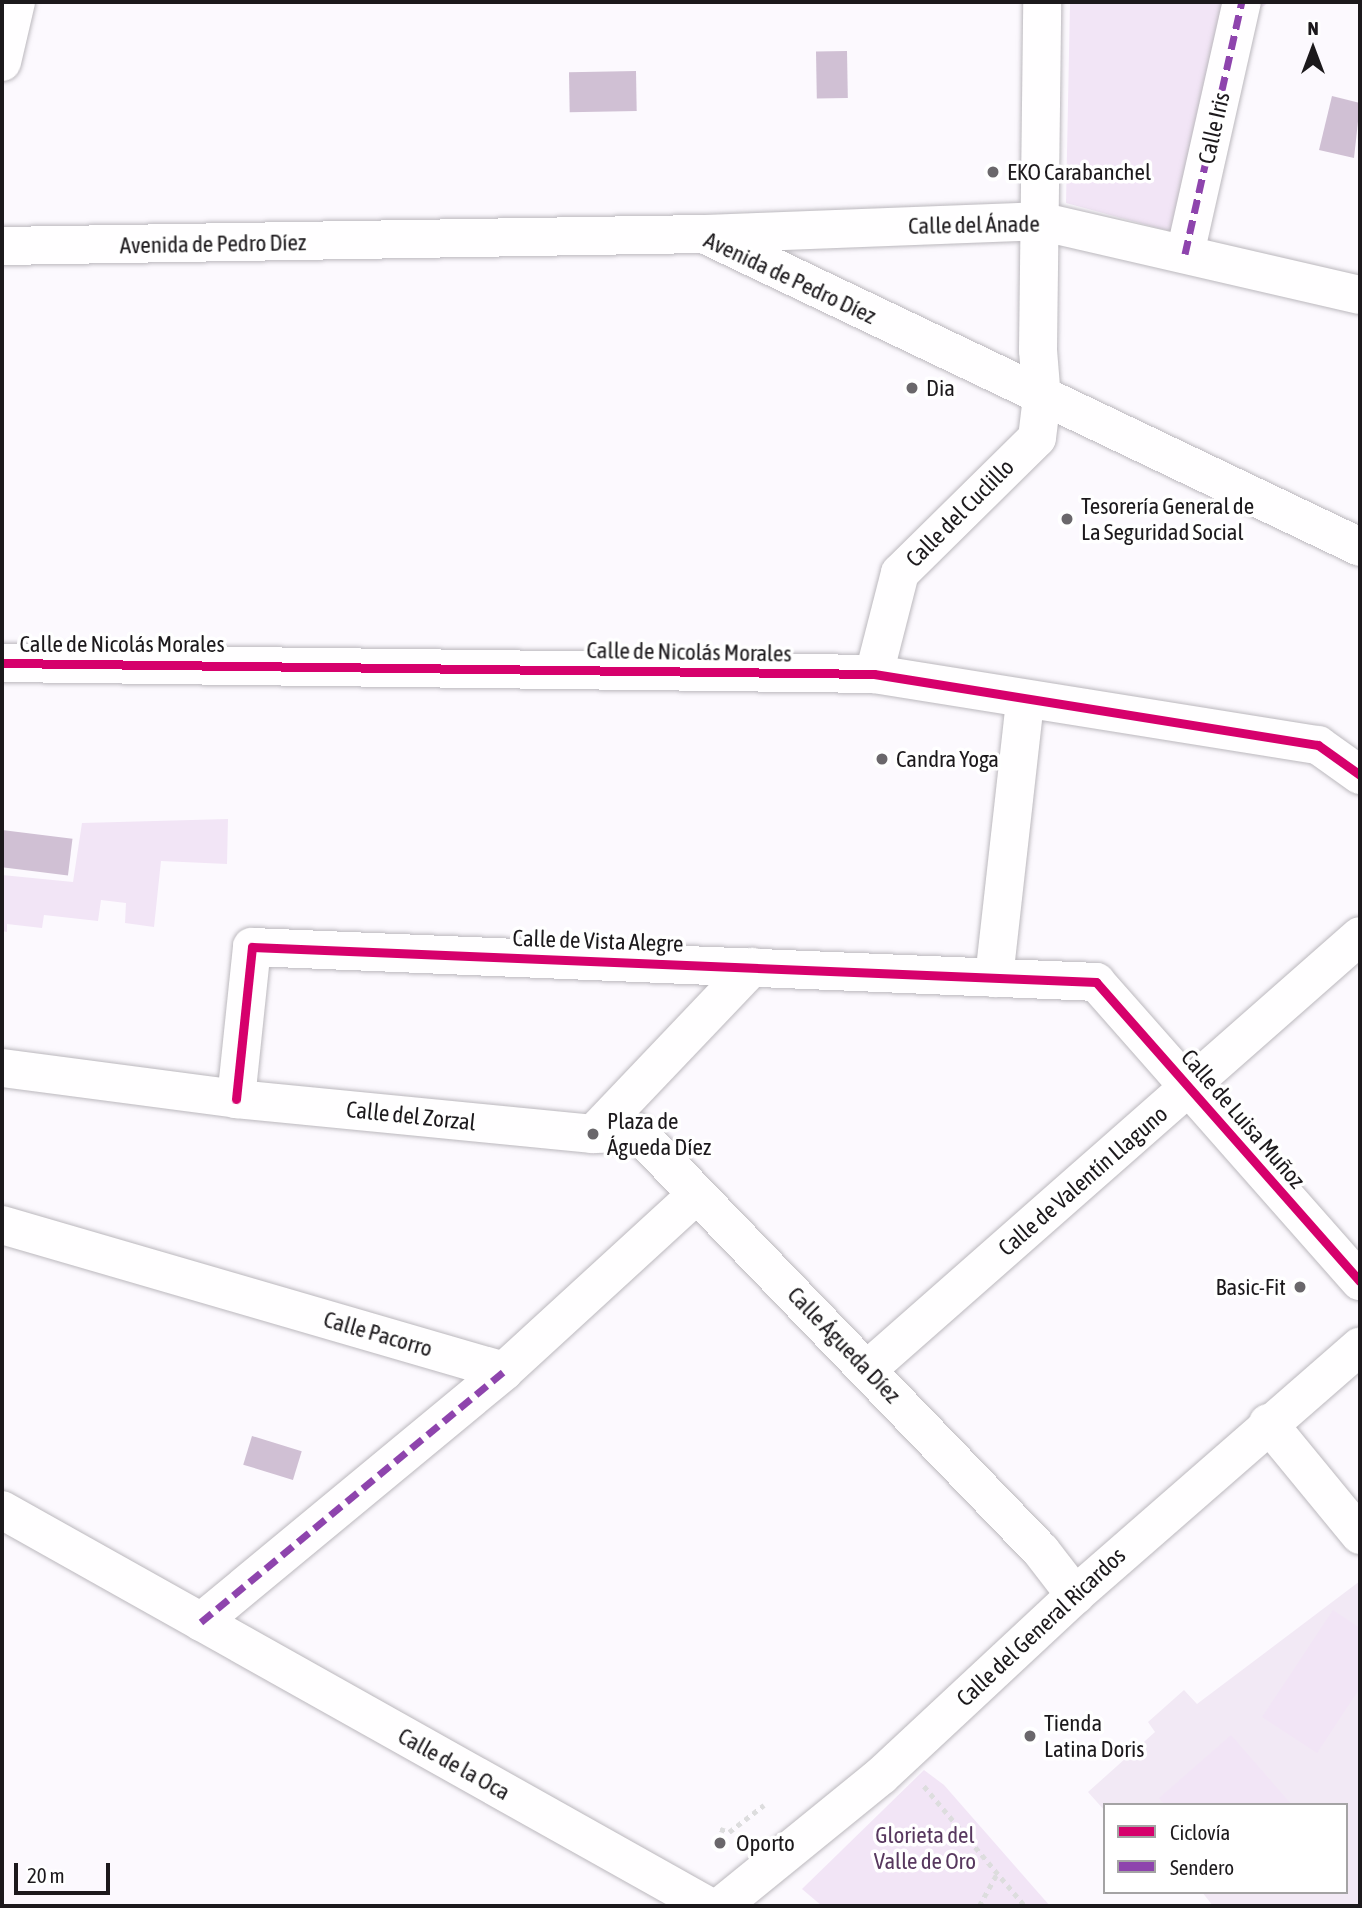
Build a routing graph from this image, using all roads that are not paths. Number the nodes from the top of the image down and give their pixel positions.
1 (16, 2) edge
2 (1042, 2) edge
3 (1242, 2) edge
4 (2, 62) edge
5 (1039, 221) junction
6 (705, 234) junction
7 (2, 246) edge
8 (1185, 254) junction
9 (1360, 295) edge
10 (1042, 399) junction
11 (1360, 547) edge
12 (2, 663) edge
13 (874, 674) junction
14 (1025, 700) junction
15 (1360, 775) edge
16 (1360, 936) edge
17 (751, 967) junction
18 (994, 978) junction
19 (1096, 982) joint
20 (2, 1068) edge
21 (1189, 1087) junction
22 (236, 1099) junction
23 (593, 1134) junction
24 (695, 1196) junction
25 (2, 1225) edge
26 (1360, 1281) edge
27 (1360, 1346) edge
28 (868, 1369) junction
29 (504, 1371) junction
30 (1268, 1423) junction
31 (2, 1510) edge
32 (1360, 1535) edge
33 (1075, 1595) junction
34 (201, 1622) junction
35 (708, 1906) edge
36 (721, 1906) edge

1 - 4 street
2 - 5 street, Calle del Cuclillo
3 - 8 street, Calle Iris
5 - 6 street, Calle del Ánade
5 - 8 street, Calle del Ánade
5 - 10 street, Calle del Cuclillo
6 - 7 street, Avenida de Pedro Díez
6 - 10 street, Avenida de Pedro Díez
8 - 9 street, Calle del Ánade
10 - 11 street, Avenida de Pedro Díez
10 - 13 street, Calle del Cuclillo
12 - 13 street, Calle de Nicolás Morales
13 - 14 street, Calle de Nicolás Morales
14 - 15 street, Calle de Nicolás Morales
14 - 18 street
16 - 21 street, Calle de Valentín Llaguno
17 - 18 street, Calle de Vista Alegre
17 - 22 street, Calle de Vista Alegre
17 - 23 street
18 - 19 street, Calle de Vista Alegre
19 - 21 street, Calle de Luisa Muñoz
20 - 22 street, Calle del Zorzal
21 - 26 street, Calle de Luisa Muñoz
21 - 28 street, Calle de Valentín Llaguno
22 - 23 street, Calle del Zorzal
23 - 24 street, Calle Águeda Díez
24 - 28 street, Calle Águeda Díez
24 - 29 street
25 - 29 street, Calle Pacorro
27 - 30 street, Calle del General Ricardos
28 - 33 street, Calle Águeda Díez
29 - 34 street
30 - 32 street
30 - 33 street, Calle del General Ricardos
31 - 34 street, Calle de la Oca
33 - 36 street, Calle del General Ricardos
34 - 35 street, Calle de la Oca

